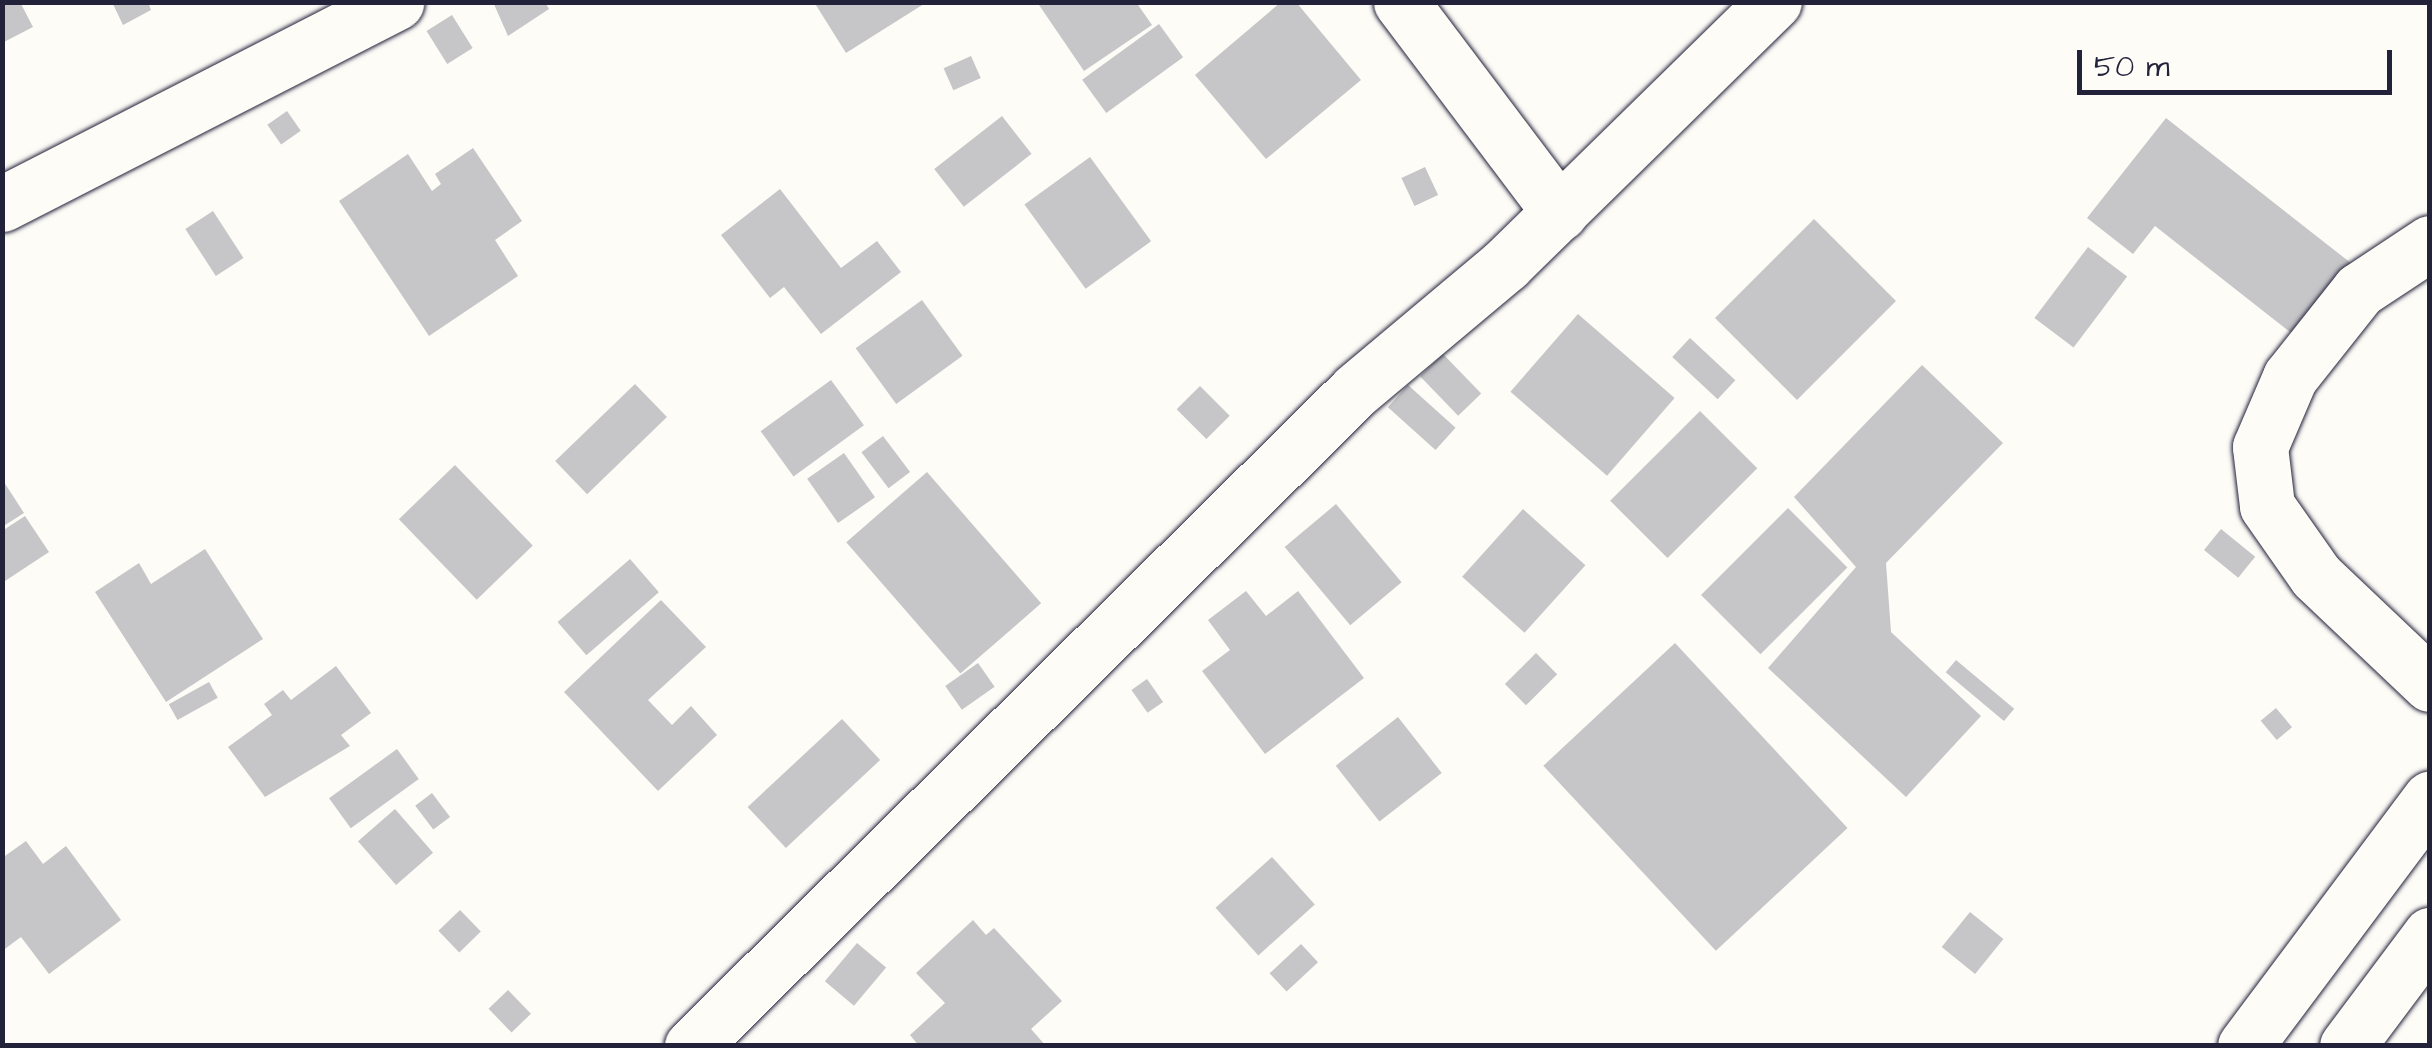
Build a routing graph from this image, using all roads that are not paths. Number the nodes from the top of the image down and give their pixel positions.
1 (396, 2) edge
2 (1400, 2) edge
3 (1774, 2) edge
4 (2, 204) edge
5 (1560, 213) junction
6 (2430, 243) edge
7 (2430, 684) edge
8 (2430, 800) edge
9 (2430, 935) edge
10 (692, 1046) edge
11 (2245, 1046) edge
12 (2347, 1046) edge

1 - 4 main road
2 - 5 main road
3 - 5 main road
5 - 10 main road
6 - 7 main road
8 - 11 main road
9 - 12 main road

